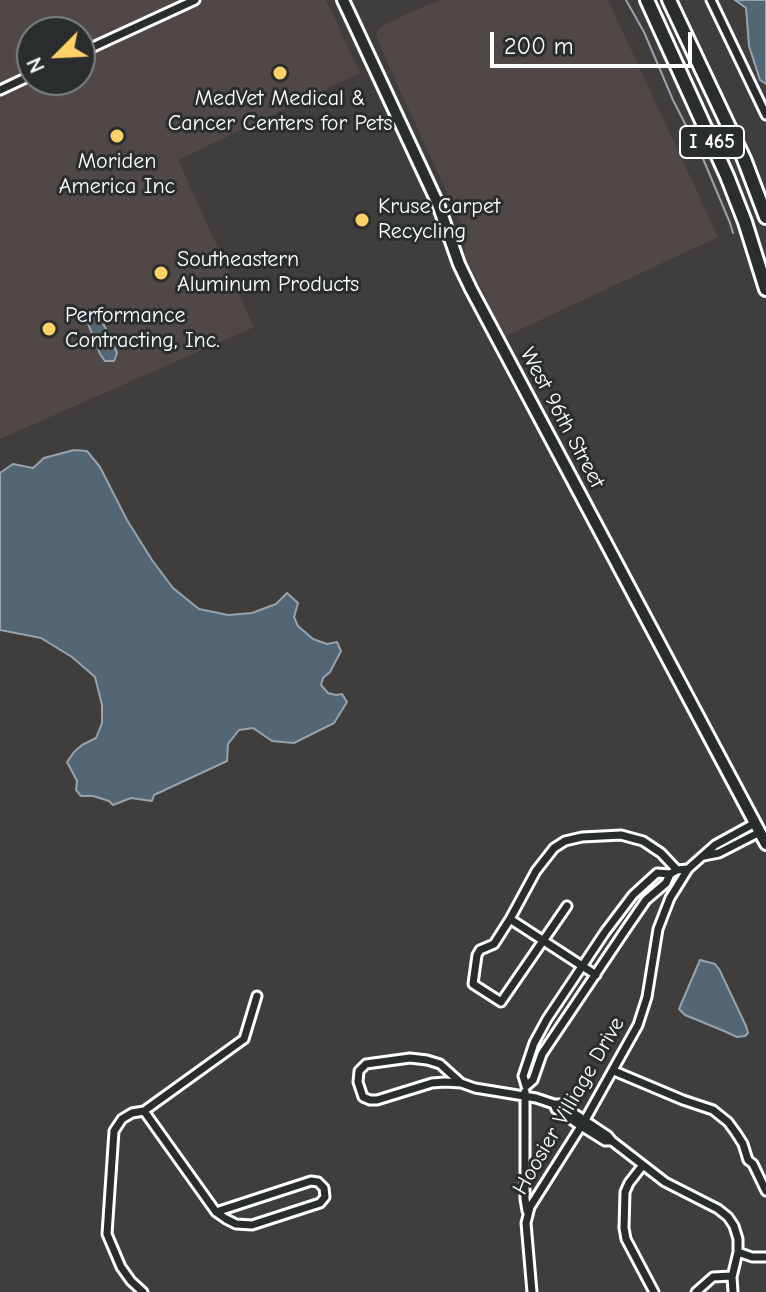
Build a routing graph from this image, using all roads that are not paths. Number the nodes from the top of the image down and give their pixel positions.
1 (195, 0) edge
2 (343, 0) edge
3 (647, 0) edge
4 (669, 0) edge
5 (711, 0) edge
6 (96, 46) edge
7 (766, 115) edge
8 (766, 217) edge
9 (766, 289) edge
10 (758, 827) junction
11 (766, 844) edge
12 (688, 869) junction
13 (674, 872) junction
14 (567, 906) dead end
15 (510, 919) junction
16 (544, 941) junction
17 (582, 967) junction
18 (596, 975) junction
19 (257, 996) dead end
20 (614, 1071) junction
21 (461, 1083) junction
22 (526, 1086) junction
23 (525, 1096) junction
24 (144, 1111) junction
25 (583, 1123) junction
26 (643, 1165) junction
27 (766, 1191) edge
28 (216, 1212) junction
29 (527, 1216) junction
30 (738, 1252) junction
31 (766, 1257) edge
32 (732, 1276) junction
33 (143, 1292) edge
34 (532, 1292) edge
35 (654, 1292) edge
36 (696, 1292) edge
37 (733, 1292) edge

1 - 6 street
2 - 10 street, West 96th Street
3 - 9 highway, I 465
4 - 8 highway, I 465
5 - 7 street
10 - 11 street, West 96th Street
10 - 12 street, Hoosier Villiage Drive
12 - 13 street
12 - 20 street, Hoosier Villiage Drive
13 - 15 street
13 - 17 street
13 - 18 street
14 - 16 street
15 - 16 street
15 - 16 street
16 - 17 street
17 - 18 street
17 - 22 street
18 - 22 street
19 - 24 street
20 - 25 street, Hoosier Villiage Drive
20 - 27 street
21 - 21 street
21 - 23 street
22 - 23 street
23 - 25 street
23 - 29 street
24 - 28 street
24 - 33 street
25 - 26 street
25 - 29 street, Hoosier Villiage Drive
26 - 30 street
26 - 35 street
28 - 28 street
29 - 34 street, Hoosier Villiage Drive
30 - 31 street
30 - 32 street
32 - 36 street
32 - 37 street

